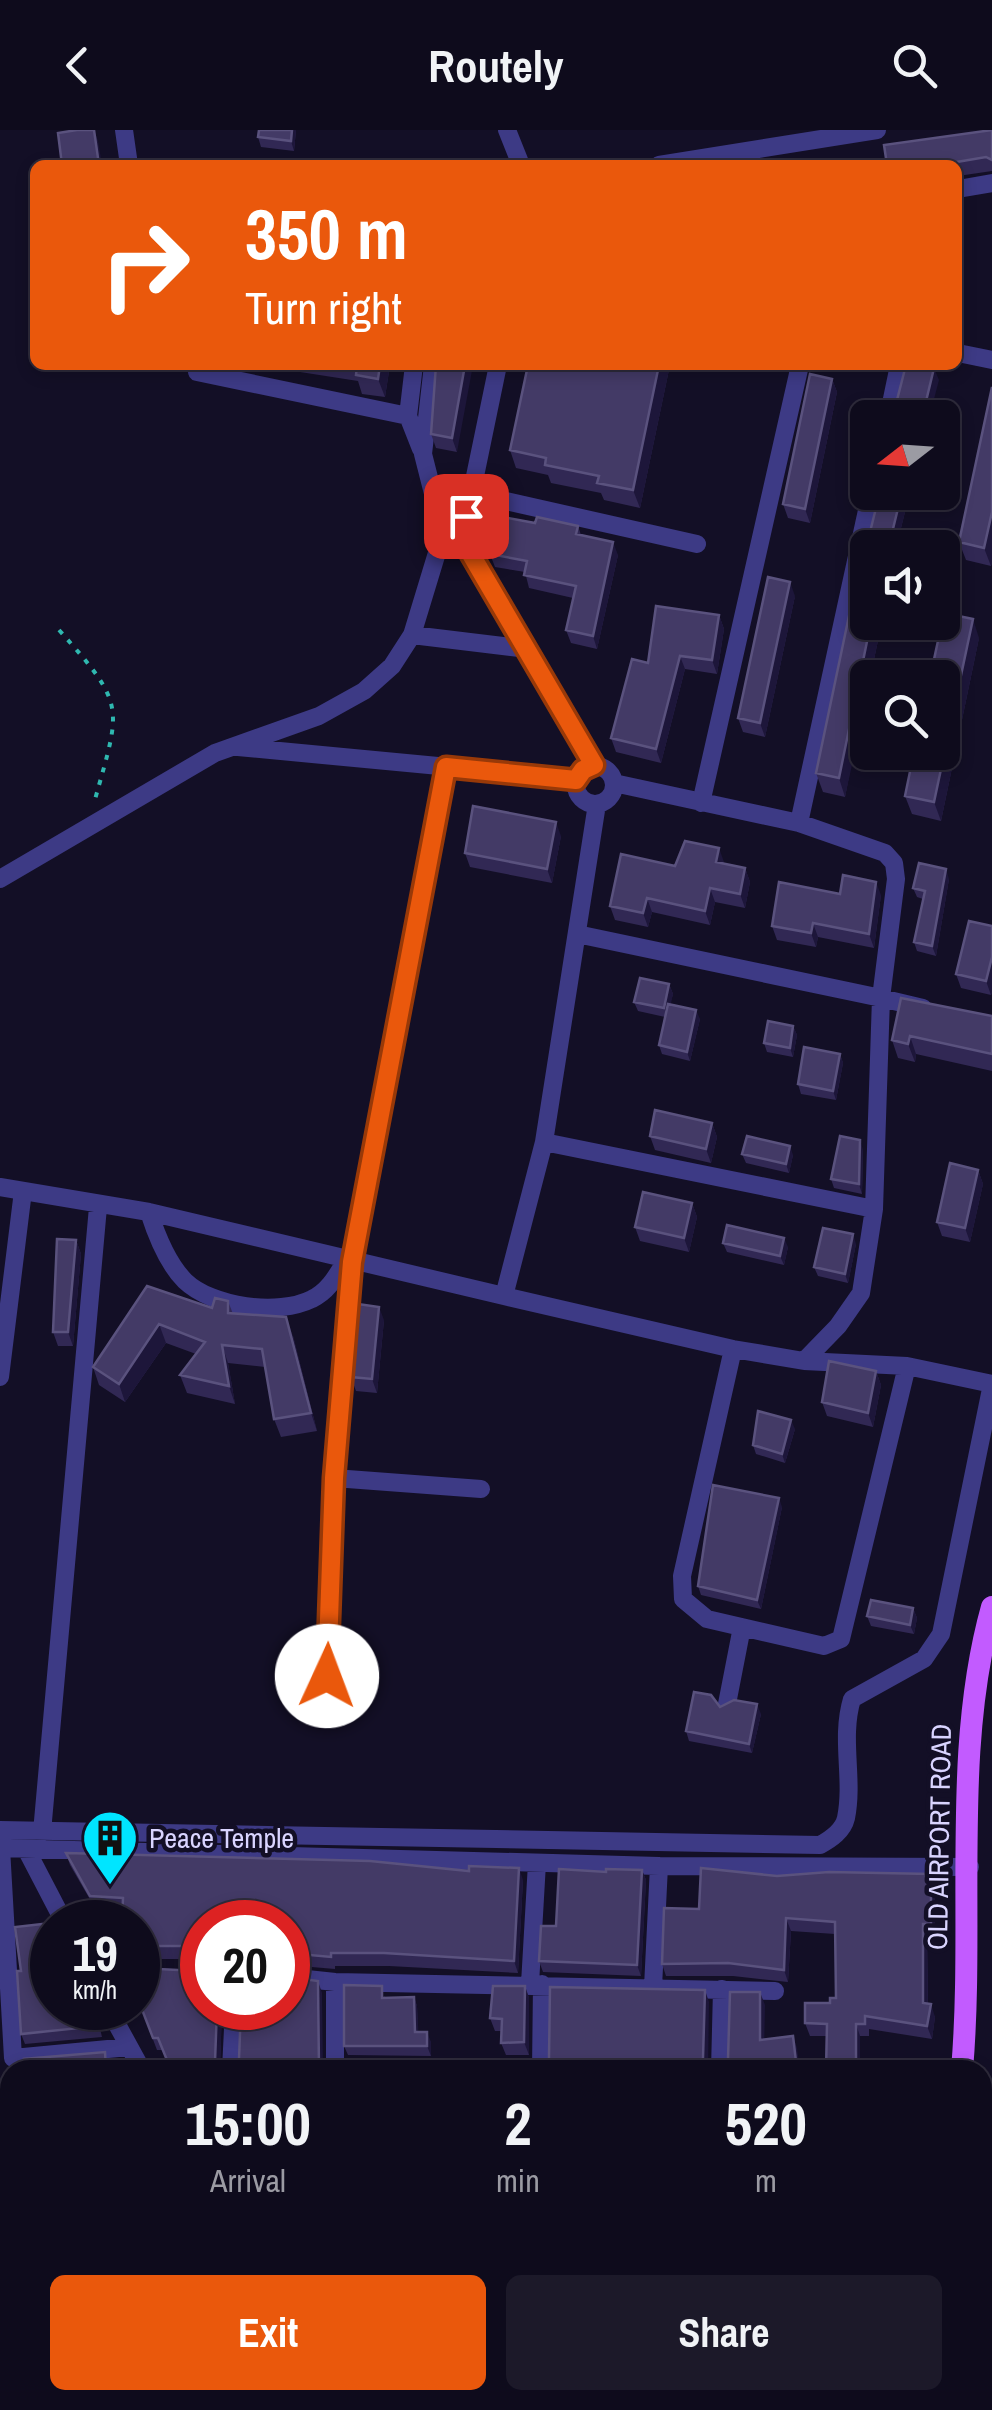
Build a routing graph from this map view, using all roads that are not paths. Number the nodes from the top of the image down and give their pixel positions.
1 (124, 130) edge
2 (507, 130) edge
3 (877, 130) edge
4 (128, 160) edge
5 (518, 160) edge
6 (690, 160) edge
7 (992, 183) edge
8 (962, 188) edge
9 (962, 354) edge
10 (992, 360) edge
11 (413, 370) edge
12 (433, 370) edge
13 (497, 370) edge
14 (799, 370) edge
15 (898, 370) edge
16 (197, 372) dead end
17 (892, 400) edge
18 (408, 416) junction
19 (423, 454) junction
20 (470, 493) junction
21 (867, 510) edge
22 (443, 533) junction
23 (462, 539) junction
24 (696, 544) dead end
25 (412, 635) junction
26 (528, 649) junction
27 (233, 746) junction
28 (594, 765) junction
29 (446, 767) junction
30 (576, 780) junction
31 (614, 783) junction
32 (701, 803) junction
33 (598, 804) junction
34 (800, 823) junction
35 (0, 879) edge
36 (577, 934) junction
37 (882, 998) junction
38 (934, 1011) edge
39 (544, 1142) junction
40 (0, 1186) edge
41 (23, 1191) junction
42 (98, 1206) junction
43 (874, 1209) junction
44 (149, 1212) junction
45 (349, 1260) junction
46 (504, 1296) junction
47 (733, 1349) junction
48 (804, 1360) junction
49 (907, 1366) junction
50 (0, 1377) edge
51 (992, 1384) edge
52 (334, 1478) junction
53 (481, 1490) dead end
54 (992, 1607) edge
55 (742, 1627) junction
56 (327, 1676) dead end
57 (727, 1704) edge
58 (0, 1830) edge
59 (42, 1832) junction
60 (0, 1848) edge
61 (26, 1849) junction
62 (537, 1863) junction
63 (658, 1866) junction
64 (970, 1867) junction
65 (53, 1900) edge
66 (310, 1979) edge
67 (335, 1982) junction
68 (536, 1984) junction
69 (653, 1987) junction
70 (722, 1989) junction
71 (775, 1991) dead end
72 (120, 2030) edge
73 (233, 2030) edge
74 (129, 2047) junction
75 (9, 2060) edge
76 (85, 2060) edge
77 (136, 2060) edge
78 (231, 2060) edge
79 (335, 2060) edge
80 (541, 2060) edge
81 (720, 2060) edge
82 (962, 2060) edge

1 - 4 street
2 - 5 street
3 - 6 street
7 - 8 street
9 - 10 street
11 - 18 street
12 - 19 street
13 - 20 street
14 - 32 street
15 - 17 street
16 - 18 street
18 - 19 street
19 - 22 street
20 - 23 street
20 - 24 street
21 - 34 street
22 - 23 street
22 - 25 street
23 - 26 street
25 - 26 street
25 - 27 street
26 - 28 street
27 - 29 street
27 - 35 street
28 - 30 street
28 - 31 street
29 - 30 street
29 - 45 street
30 - 33 street
31 - 32 street
31 - 33 street
32 - 34 street
33 - 36 street
34 - 37 street
36 - 37 street
36 - 39 street
37 - 38 street
37 - 43 street
39 - 43 street
39 - 46 street
40 - 41 street
41 - 42 street
41 - 50 street
42 - 44 street
42 - 59 street
43 - 48 street
44 - 45 street
44 - 45 street
45 - 46 street
45 - 52 street
46 - 47 street
47 - 48 street
47 - 55 street
48 - 49 street
49 - 51 street
49 - 55 street
51 - 59 street
52 - 53 street
52 - 56 street
54 - 64 main road, OLD AIRPORT ROAD
55 - 57 street
58 - 59 street
60 - 61 street
60 - 75 street
61 - 62 street
61 - 65 street
62 - 63 street
62 - 68 street
63 - 64 street
63 - 69 street
64 - 82 main road, OLD AIRPORT ROAD
66 - 67 street
67 - 68 street
67 - 79 street
68 - 69 street
68 - 80 street
69 - 70 street
70 - 71 street
70 - 81 street
72 - 74 street
73 - 78 street
74 - 76 street
74 - 77 street

